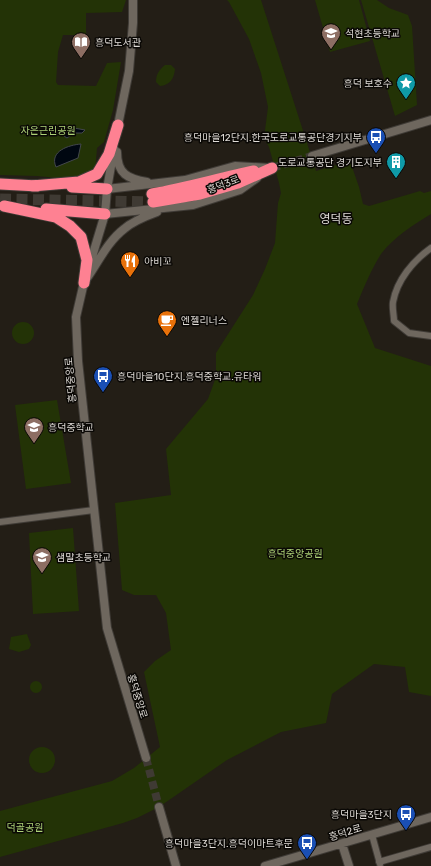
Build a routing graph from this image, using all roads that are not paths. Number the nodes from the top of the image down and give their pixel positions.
1 (133, 0) edge
2 (431, 120) edge
3 (118, 125) junction
4 (312, 156) tunnel mouth
5 (272, 168) junction
6 (0, 184) edge
7 (158, 184) junction
8 (32, 186) junction
9 (107, 189) junction
10 (153, 198) tunnel mouth
11 (2, 206) edge
12 (179, 206) junction
13 (105, 214) junction
14 (431, 248) edge
15 (84, 283) junction
16 (431, 336) edge
17 (94, 510) junction
18 (0, 522) edge
19 (146, 758) tunnel mouth
20 (160, 807) tunnel mouth
21 (431, 817) edge
22 (372, 835) junction
23 (342, 844) junction
24 (431, 848) edge
25 (380, 864) edge
26 (176, 866) edge
27 (265, 866) edge
28 (349, 866) edge

1 - 3 street, 흥덕중앙로
2 - 4 street
3 - 7 street
3 - 8 highway
3 - 9 street, 흥덕중앙로
5 - 7 street, 흥덕3로
5 - 10 highway
5 - 12 street, 흥덕3로
6 - 8 highway
7 - 9 street, 흥덕3로
8 - 9 highway
9 - 13 street, 흥덕중앙로
11 - 13 highway
11 - 15 highway
12 - 13 street, 흥덕3로
12 - 15 street
13 - 15 street, 흥덕중앙로
14 - 16 street
15 - 17 street, 흥덕중앙로
17 - 18 street
17 - 19 street, 흥덕중앙로
20 - 26 street
21 - 22 street, 흥덕2로
22 - 23 street, 흥덕2로
22 - 25 street
23 - 27 street, 흥덕2로
23 - 28 street
24 - 25 street

